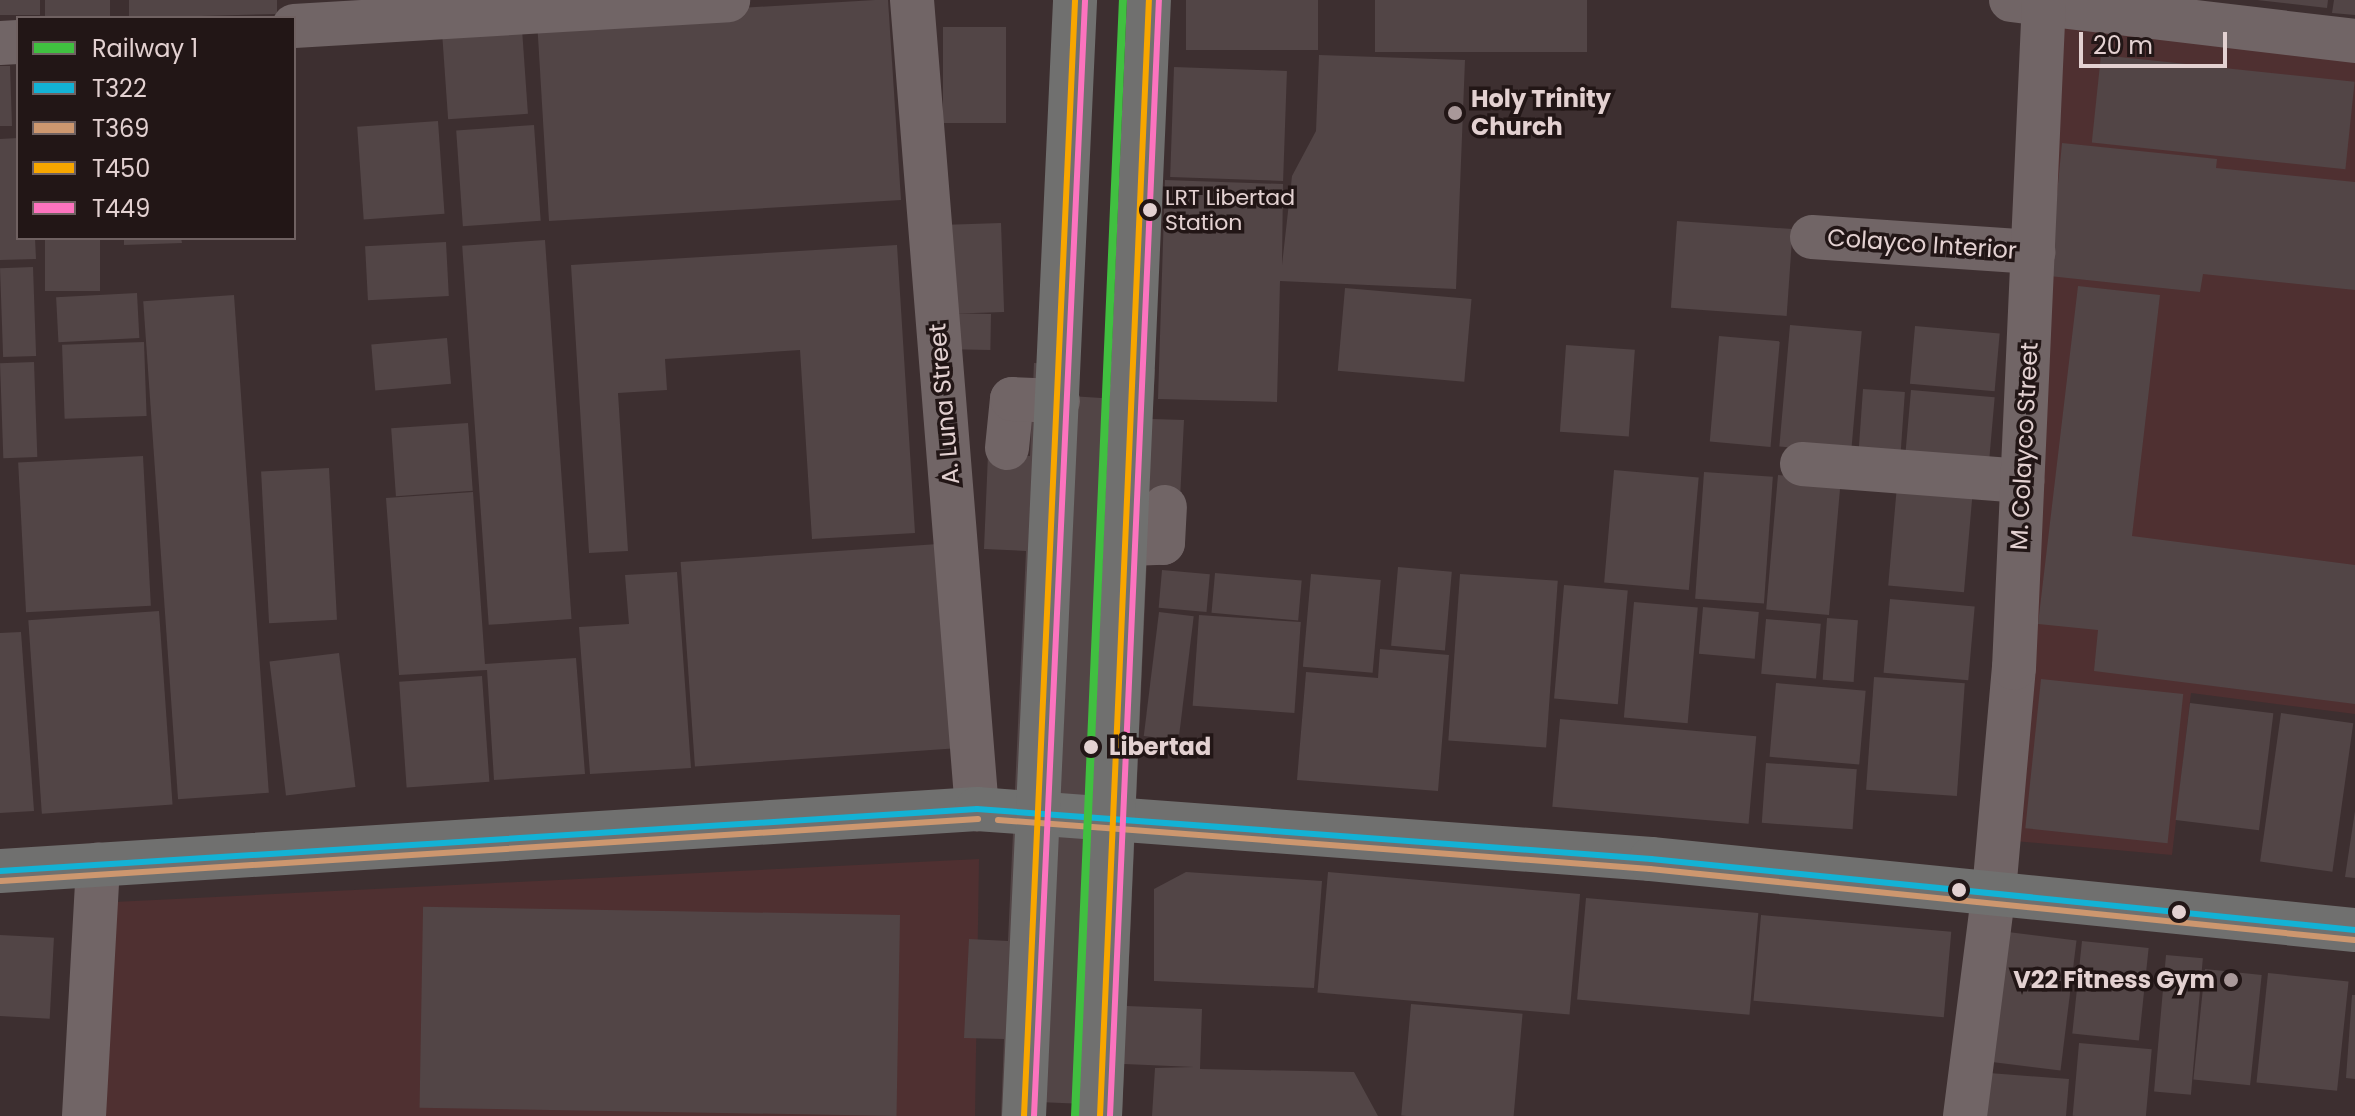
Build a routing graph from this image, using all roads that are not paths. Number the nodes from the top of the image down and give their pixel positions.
1 (728, 0) edge
2 (912, 0) edge
3 (1075, 0) edge
4 (1149, 0) edge
5 (2033, 1) edge
6 (296, 26) edge
7 (2355, 41) edge
8 (1812, 237) dead end
9 (2033, 252) junction
10 (1058, 401) junction
11 (1007, 448) dead end
12 (1802, 464) dead end
13 (2022, 481) junction
14 (1165, 507) dead end
15 (1128, 544) junction
16 (977, 809) junction
17 (1037, 812) junction
18 (1116, 817) junction
19 (98, 864) junction
20 (0, 871) edge
21 (1994, 891) junction
22 (2355, 930) edge
23 (84, 1116) edge
24 (1024, 1116) edge
25 (1100, 1116) edge
26 (1965, 1116) edge

1 - 6 street
2 - 16 street, A. Luna Street
3 - 10 main road
4 - 15 main road
5 - 7 street
5 - 9 street, M. Colayco Street
8 - 9 street, Colayco Interior
9 - 13 street, M. Colayco Street
10 - 11 street
10 - 17 main road
12 - 13 street
13 - 21 street, M. Colayco Street
14 - 15 street
15 - 18 main road
16 - 17 main road
16 - 19 main road
17 - 18 main road
17 - 24 main road
18 - 21 main road
18 - 25 main road
19 - 20 main road
19 - 23 street
21 - 22 main road
21 - 26 street, M. Colayco Street

